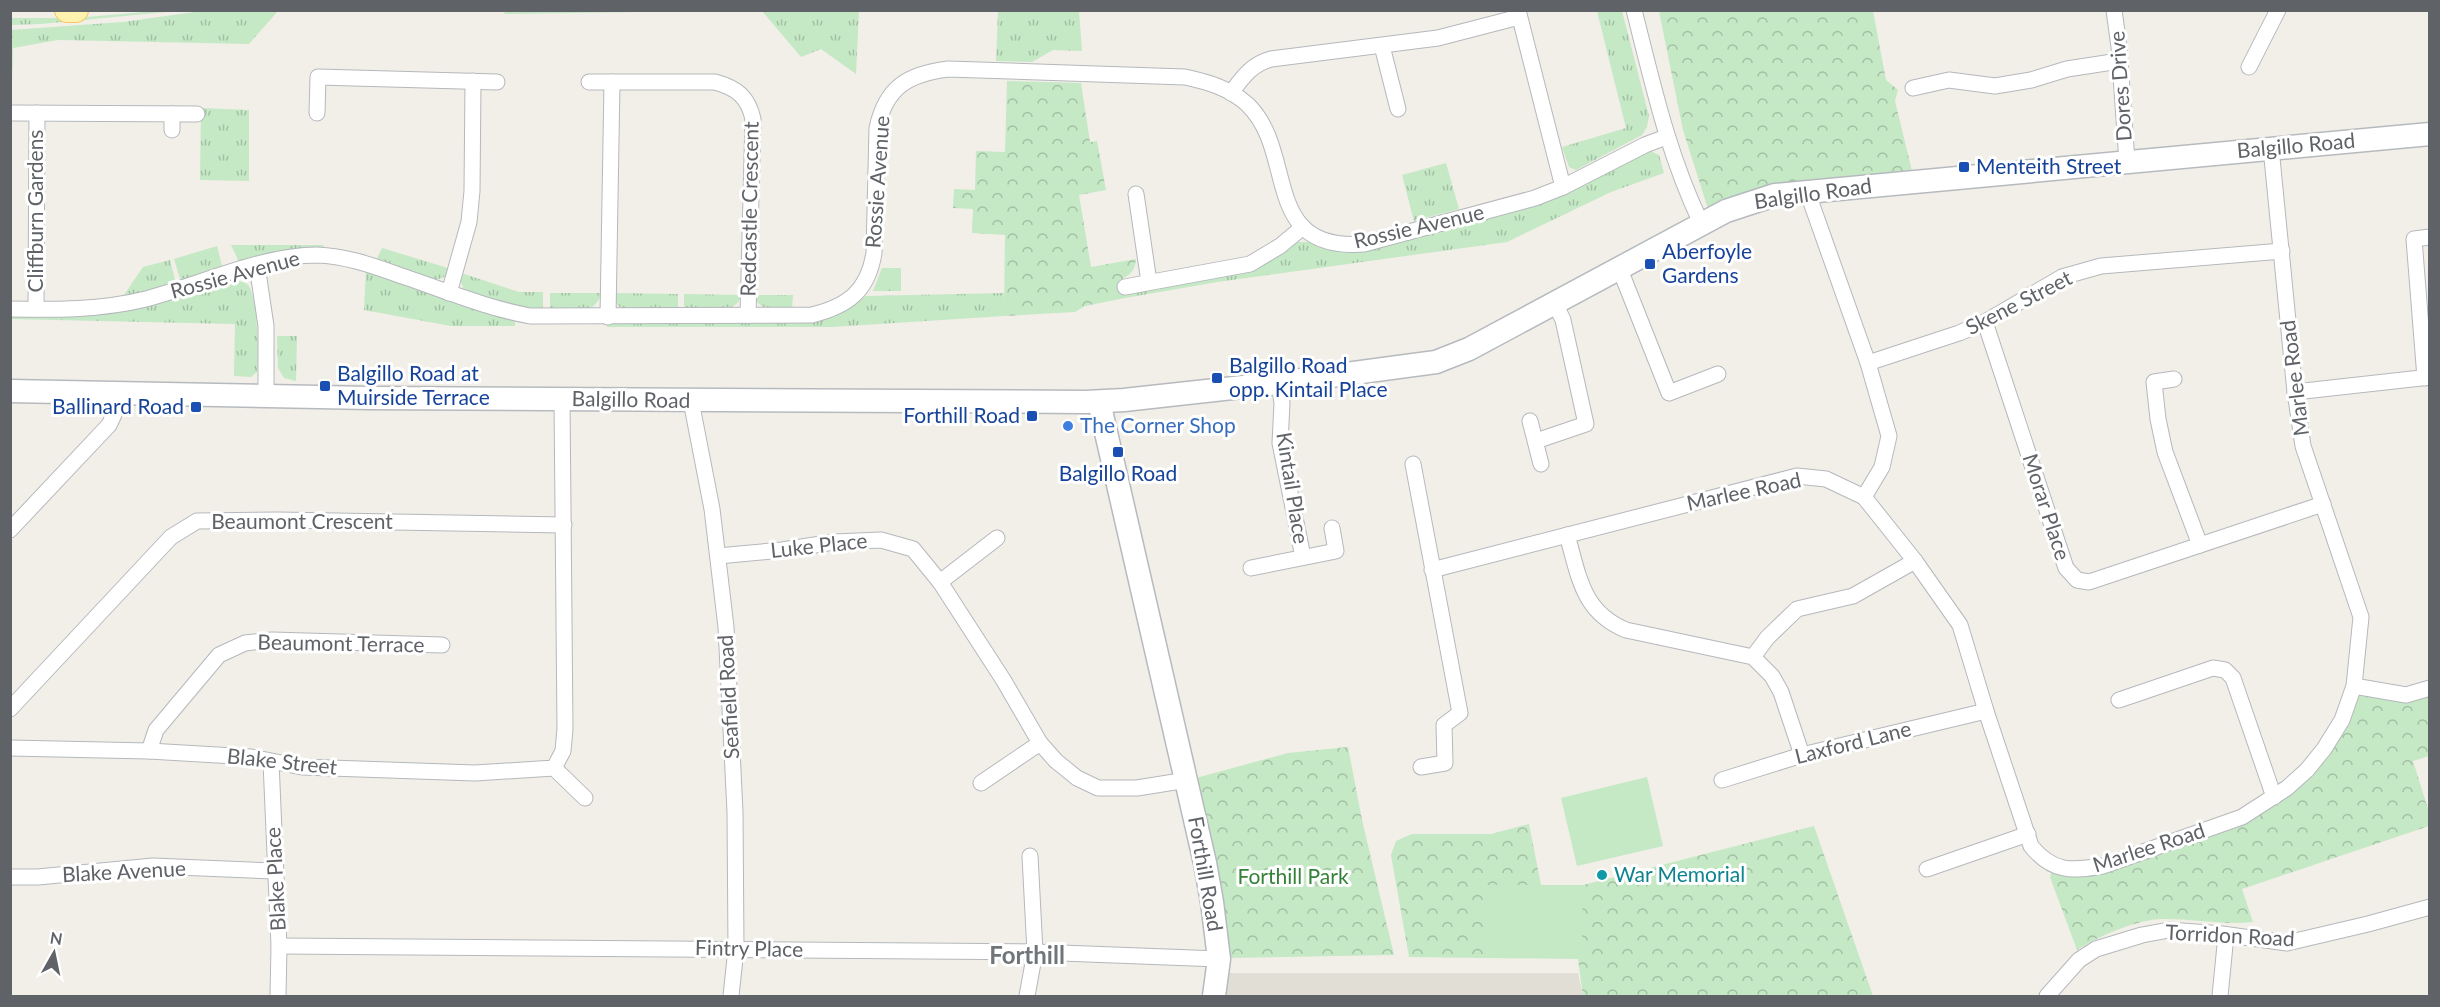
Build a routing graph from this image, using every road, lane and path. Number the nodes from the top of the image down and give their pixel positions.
1 (67, 10) edge
2 (76, 10) edge
3 (1634, 10) edge
4 (2114, 10) edge
5 (2278, 10) edge
6 (1519, 14) edge
7 (1382, 46) junction
8 (2119, 61) junction
9 (2249, 68) dead end
10 (473, 81) junction
11 (497, 82) dead end
12 (589, 82) dead end
13 (612, 82) junction
14 (1913, 88) dead end
15 (1232, 93) junction
16 (1398, 109) dead end
17 (13, 113) dead end
18 (317, 113) dead end
19 (36, 114) junction
20 (172, 114) junction
21 (197, 114) dead end
22 (172, 130) dead end
23 (2430, 134) edge
24 (1666, 137) junction
25 (2271, 148) junction
26 (2127, 162) junction
27 (1563, 187) junction
28 (1807, 191) junction
29 (1136, 194) dead end
30 (1701, 223) junction
31 (1303, 227) junction
32 (2430, 237) edge
33 (2282, 252) junction
34 (257, 265) junction
35 (1619, 267) junction
36 (1149, 282) junction
37 (1125, 287) dead end
38 (449, 292) junction
39 (1555, 303) junction
40 (10, 309) edge
41 (36, 309) junction
42 (748, 315) junction
43 (608, 316) junction
44 (1985, 322) junction
45 (1868, 363) junction
46 (1718, 374) dead end
47 (2427, 378) edge
48 (2174, 379) dead end
49 (1279, 383) junction
50 (10, 391) edge
51 (2295, 392) junction
52 (119, 393) junction
53 (266, 396) junction
54 (562, 399) junction
55 (692, 401) junction
56 (1099, 402) junction
57 (1530, 421) dead end
58 (1536, 441) junction
59 (1413, 464) dead end
60 (1541, 464) dead end
61 (1864, 497) junction
62 (2323, 504) junction
63 (564, 525) junction
64 (1332, 528) dead end
65 (10, 530) edge
66 (1567, 535) junction
67 (998, 538) dead end
68 (2200, 545) junction
69 (718, 556) junction
70 (1303, 557) junction
71 (1915, 561) junction
72 (1251, 568) dead end
73 (1432, 570) junction
74 (940, 582) junction
75 (442, 645) dead end
76 (1753, 657) junction
77 (2354, 686) junction
78 (2430, 688) edge
79 (2119, 700) dead end
80 (10, 709) edge
81 (1986, 711) junction
82 (1040, 743) junction
83 (10, 748) edge
84 (149, 751) junction
85 (1802, 755) junction
86 (271, 762) junction
87 (1421, 767) dead end
88 (554, 768) junction
89 (1187, 780) junction
90 (1722, 780) dead end
91 (981, 783) dead end
92 (2274, 797) junction
93 (585, 798) dead end
94 (2028, 834) junction
95 (1030, 856) dead end
96 (1927, 869) dead end
97 (274, 871) junction
98 (10, 877) edge
99 (2430, 907) edge
100 (2226, 935) junction
101 (279, 946) junction
102 (736, 949) junction
103 (1035, 952) junction
104 (1219, 959) junction
105 (278, 996) edge
106 (731, 996) edge
107 (1027, 996) edge
108 (1214, 996) edge
109 (2048, 996) edge
110 (2220, 996) edge

1 - 2 main road
3 - 24 street
4 - 8 street, Dores Drive
5 - 9 street
6 - 7 street
6 - 27 street
7 - 15 street
7 - 16 street
8 - 14 street
8 - 26 street, Dores Drive
10 - 11 street
10 - 18 street
10 - 38 street
12 - 13 street, Redcastle Crescent
13 - 42 street, Redcastle Crescent
13 - 43 street
15 - 31 street, Rossie Avenue
15 - 42 street, Rossie Avenue
17 - 19 street, Cliffburn Gardens
19 - 20 street, Cliffburn Gardens
19 - 41 street, Cliffburn Gardens
20 - 21 street, Cliffburn Gardens
20 - 22 street
23 - 25 street, Balgillo Road
24 - 27 street, Rossie Avenue
24 - 30 street
25 - 26 street, Balgillo Road
25 - 33 street, Marlee Road
26 - 28 street, Balgillo Road
27 - 31 street, Rossie Avenue
28 - 30 street, Balgillo Road
28 - 45 street
29 - 36 street
30 - 35 street, Balgillo Road
31 - 36 street
32 - 47 street
33 - 44 street, Skene Street
33 - 51 street, Marlee Road
34 - 38 street, Rossie Avenue
34 - 41 street, Rossie Avenue
34 - 53 street
35 - 39 street, Balgillo Road
35 - 46 street
36 - 37 street
38 - 43 street, Rossie Avenue
39 - 49 street, Balgillo Road
39 - 58 street
40 - 41 street, Rossie Avenue
42 - 43 street, Rossie Avenue
44 - 45 street, Skene Street
44 - 68 street, Morar Place
45 - 61 street
47 - 51 street
48 - 68 street
49 - 56 street, Balgillo Road
49 - 70 street, Kintail Place
50 - 52 street, Balgillo Road
51 - 62 street, Marlee Road
52 - 53 street, Balgillo Road
52 - 65 street
53 - 54 street, Balgillo Road
54 - 55 street, Balgillo Road
54 - 63 street
55 - 56 street, Balgillo Road
55 - 69 street, Seafield Road
56 - 89 street, Forthill Road
57 - 58 street
58 - 60 street
59 - 73 street
61 - 66 street, Marlee Road
61 - 71 street, Marlee Road
62 - 68 street, Morar Place
62 - 77 street, Marlee Road
63 - 80 street, Beaumont Crescent
63 - 88 street
64 - 70 street, Kintail Place
66 - 73 street, Marlee Road
66 - 76 street
67 - 74 street
69 - 74 street, Luke Place
69 - 102 street, Seafield Road
70 - 72 street, Kintail Place
71 - 76 street
71 - 81 street, Marlee Road
73 - 87 street
74 - 82 street, Luke Place
75 - 84 street, Beaumont Terrace
76 - 85 street
77 - 78 street
77 - 92 street, Marlee Road
79 - 92 street
81 - 85 street, Laxford Lane
81 - 94 street, Marlee Road
82 - 89 street, Luke Place
82 - 91 street
83 - 84 street, Blake Street
84 - 86 street, Blake Street
85 - 90 street, Laxford Lane
86 - 88 street, Blake Street
86 - 97 street, Blake Place
88 - 93 street
89 - 104 street, Forthill Road
92 - 94 street, Marlee Road
94 - 96 street
95 - 103 street
97 - 98 street, Blake Avenue
97 - 101 street, Blake Place
99 - 100 street, Torridon Road
100 - 109 street, Torridon Road
100 - 110 street
101 - 102 street, Fintry Place
101 - 105 street, Blake Place
102 - 103 street, Fintry Place
102 - 106 street, Seafield Road
103 - 104 street, Fintry Place
103 - 107 street
104 - 108 street, Forthill Road

